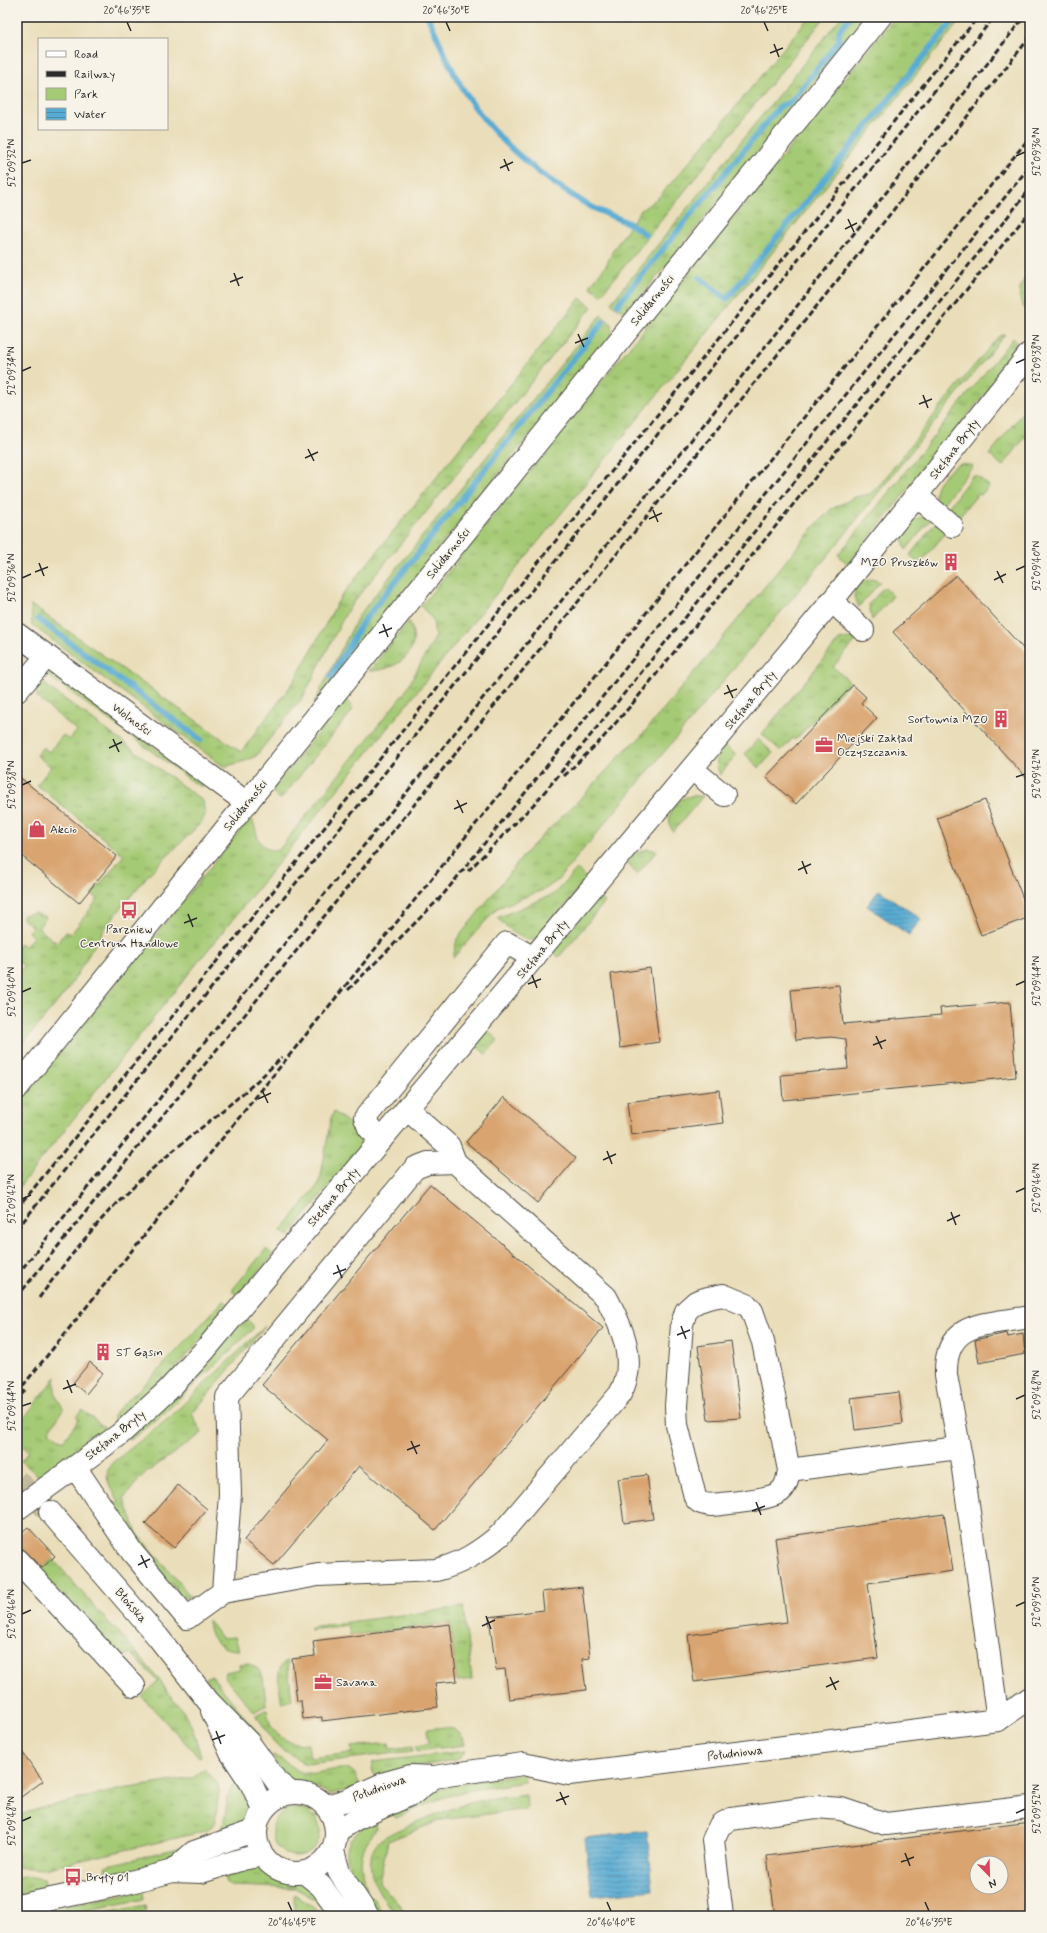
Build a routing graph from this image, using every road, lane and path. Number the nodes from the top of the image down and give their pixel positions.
1 (880, 17) edge
2 (1030, 352) edge
3 (917, 496) junction
4 (952, 526) dead end
5 (832, 601) junction
6 (864, 630) dead end
7 (17, 634) edge
8 (47, 656) junction
9 (17, 691) edge
10 (692, 769) junction
11 (724, 795) dead end
12 (247, 803) junction
13 (534, 958) junction
14 (17, 1088) edge
15 (407, 1109) junction
16 (381, 1140) junction
17 (455, 1162) junction
18 (1030, 1317) edge
19 (958, 1448) junction
20 (75, 1467) junction
21 (789, 1470) junction
22 (17, 1509) edge
23 (50, 1512) tunnel mouth
24 (17, 1560) edge
25 (223, 1592) junction
26 (134, 1686) dead end
27 (1030, 1698) edge
28 (208, 1701) junction
29 (998, 1720) junction
30 (434, 1777) junction
31 (291, 1792) junction
32 (326, 1806) junction
33 (1030, 1807) edge
34 (263, 1809) junction
35 (256, 1830) junction
36 (335, 1841) junction
37 (262, 1855) junction
38 (173, 1871) junction
39 (305, 1872) junction
40 (17, 1906) edge
41 (343, 1916) edge
42 (368, 1916) edge
43 (722, 1916) edge

1 - 12 street, Solidarności
2 - 3 street, Stefana Bryły
3 - 4 street
3 - 5 street, Stefana Bryły
5 - 6 street
5 - 10 street, Stefana Bryły
7 - 8 street, Wolności
8 - 9 street
8 - 12 street, Wolności
10 - 11 street
10 - 13 street, Stefana Bryły
12 - 14 street, Solidarności
13 - 15 street, Stefana Bryły
13 - 16 street
15 - 16 street, Stefana Bryły
15 - 17 street
16 - 20 street, Stefana Bryły
17 - 25 street
17 - 25 street
18 - 19 street
19 - 21 street
19 - 29 street
20 - 22 street, Stefana Bryły
20 - 25 street
21 - 21 street
23 - 28 street, Błońska
24 - 26 street
27 - 29 street, Południowa
28 - 31 street, Błońska
28 - 34 street, Błońska
29 - 30 street, Południowa
30 - 32 street, Południowa
30 - 36 street, Południowa
31 - 32 street
31 - 34 street
32 - 36 street
33 - 43 street
34 - 35 street
35 - 37 street
35 - 38 street
36 - 39 street
36 - 42 street
37 - 38 street
37 - 39 street
38 - 40 street
39 - 41 street

